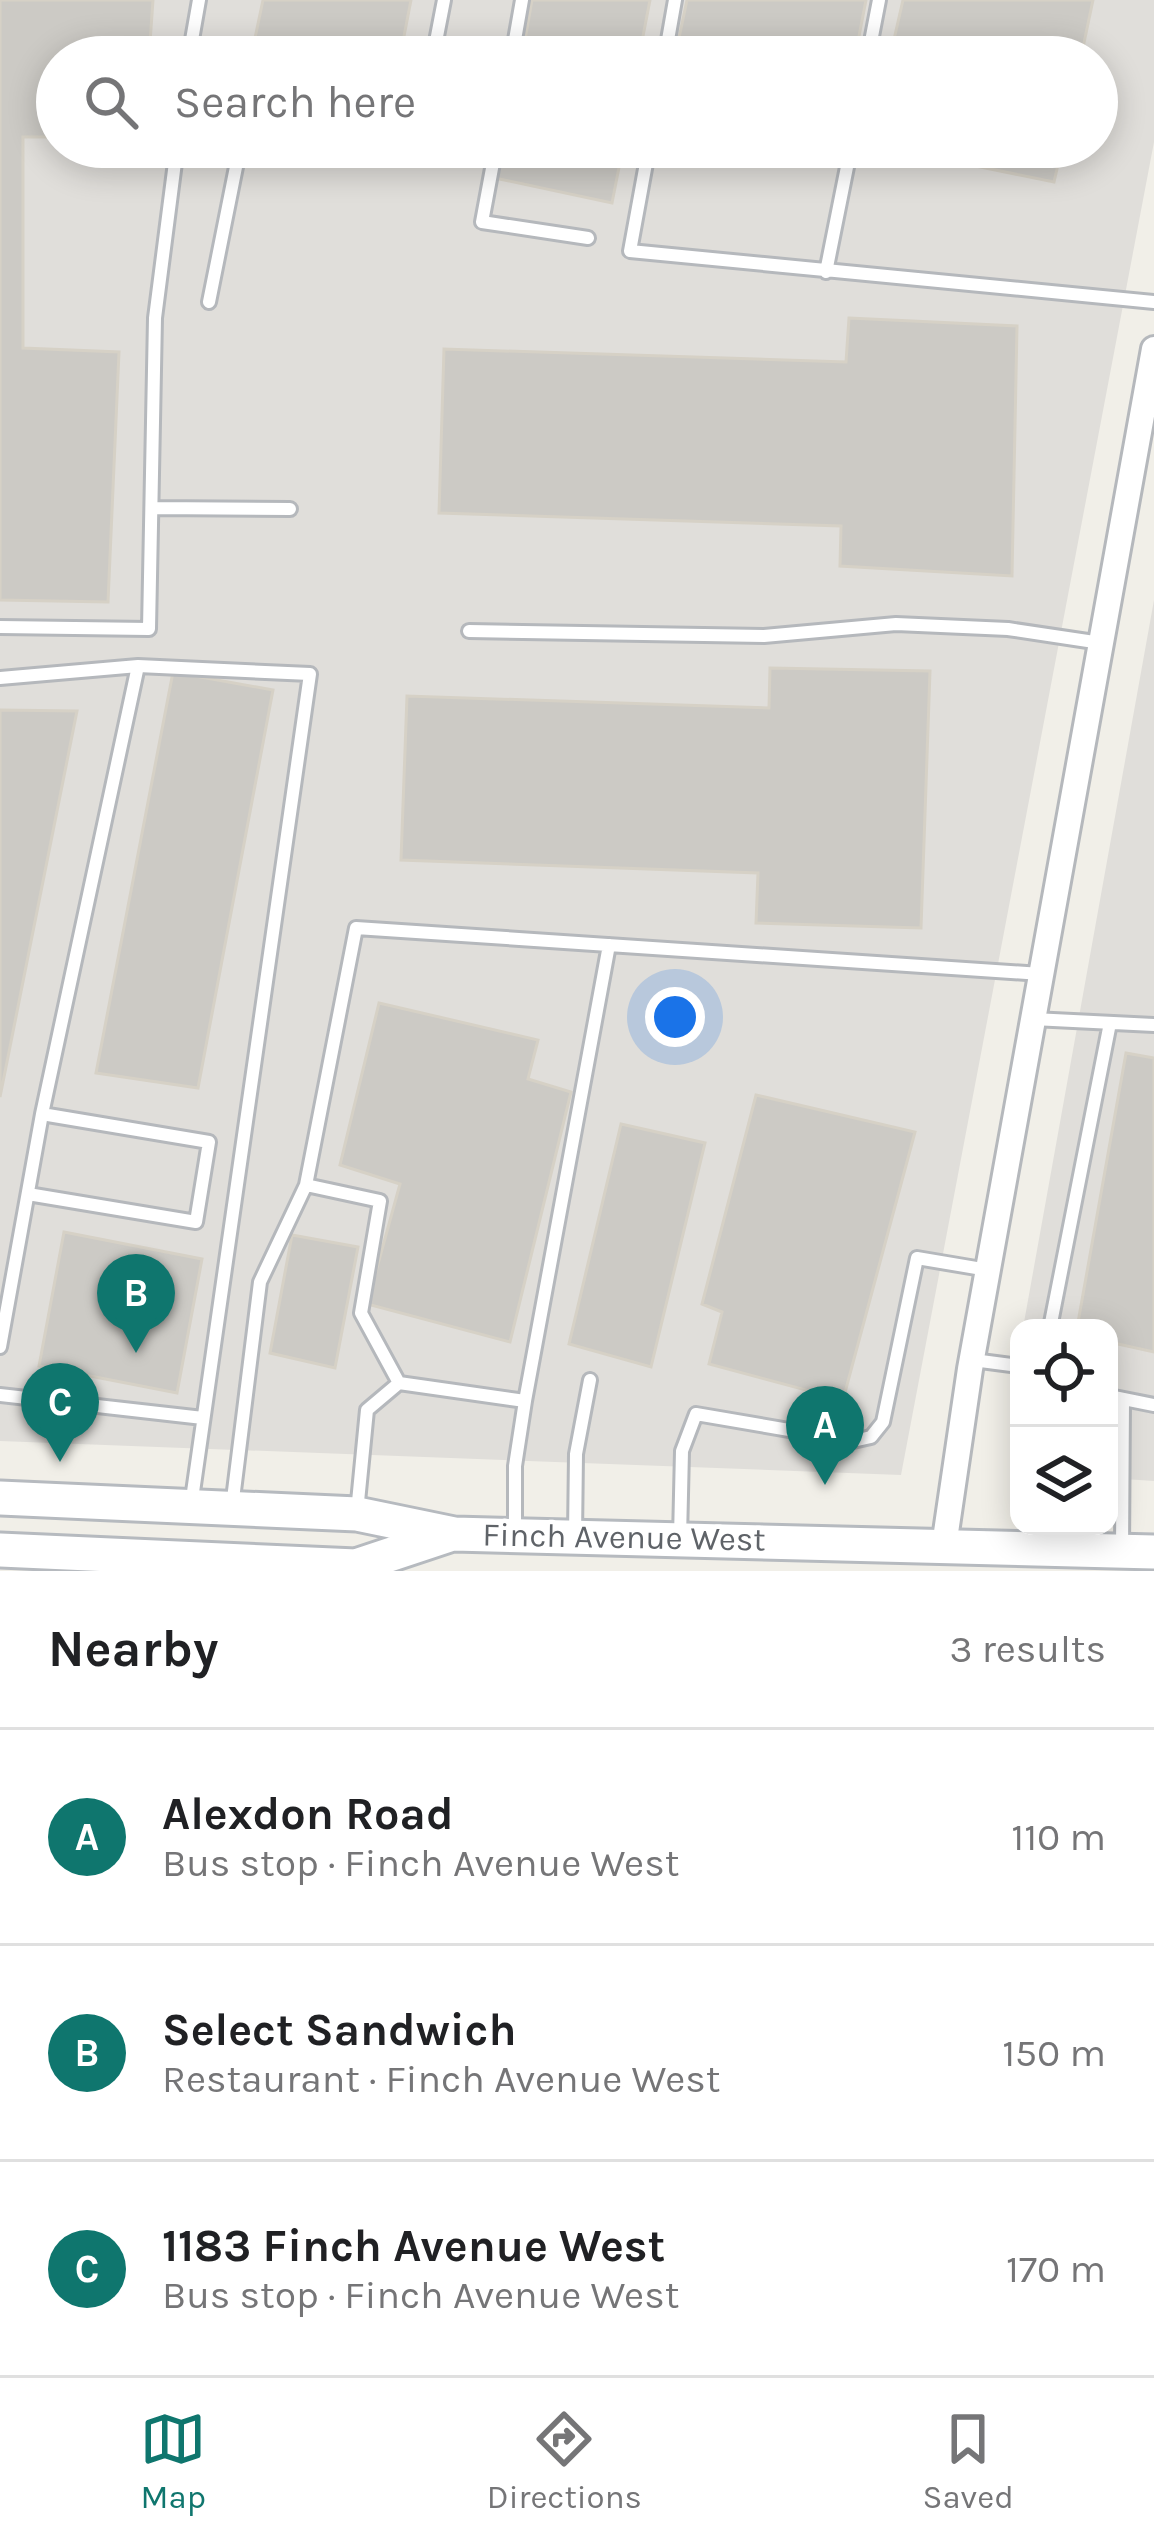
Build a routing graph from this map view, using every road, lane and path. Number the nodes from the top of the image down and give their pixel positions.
1 (199, 0) edge
2 (444, 0) edge
3 (522, 0) edge
4 (675, 0) edge
5 (879, 0) edge
6 (193, 36) edge
7 (437, 36) edge
8 (516, 36) edge
9 (669, 36) edge
10 (872, 36) edge
11 (173, 168) edge
12 (235, 168) edge
13 (492, 168) edge
14 (645, 168) edge
15 (846, 168) edge
16 (588, 238) dead end
17 (826, 272) junction
18 (209, 302) dead end
19 (1154, 302) edge
20 (1154, 349) edge
21 (152, 508) junction
22 (290, 509) dead end
23 (0, 627) edge
24 (469, 631) dead end
25 (1101, 643) junction
26 (138, 666) junction
27 (0, 678) edge
28 (609, 945) junction
29 (1041, 974) junction
30 (1033, 1019) junction
31 (1110, 1023) junction
32 (1154, 1025) edge
33 (42, 1114) junction
34 (306, 1185) junction
35 (28, 1194) junction
36 (988, 1270) junction
37 (1052, 1319) edge
38 (0, 1347) edge
39 (971, 1360) junction
40 (1010, 1365) edge
41 (590, 1380) dead end
42 (399, 1383) junction
43 (0, 1395) edge
44 (1118, 1399) edge
45 (525, 1400) junction
46 (1154, 1406) edge
47 (1118, 1413) edge
48 (203, 1418) junction
49 (0, 1498) edge
50 (191, 1507) junction
51 (232, 1508) junction
52 (357, 1514) junction
53 (454, 1534) junction
54 (515, 1535) junction
55 (575, 1537) junction
56 (680, 1538) junction
57 (944, 1546) junction
58 (0, 1550) edge
59 (1138, 1551) edge

1 - 6 lane
2 - 7 lane
3 - 8 lane
4 - 9 lane
5 - 10 lane
11 - 21 lane
12 - 18 lane
13 - 16 lane
14 - 17 lane
15 - 17 lane
17 - 19 lane
20 - 25 street
21 - 22 lane
21 - 23 lane
24 - 25 lane
25 - 29 street
26 - 27 lane
26 - 33 lane
26 - 48 lane
28 - 29 lane
28 - 34 lane
28 - 45 lane
29 - 30 street
30 - 31 lane
30 - 36 street
31 - 32 lane
31 - 37 lane
33 - 35 lane
33 - 35 lane
34 - 42 lane
34 - 51 lane
35 - 38 lane
36 - 39 street
36 - 56 lane
39 - 40 lane
39 - 57 street
41 - 55 lane
42 - 45 lane
42 - 52 lane
43 - 48 lane
44 - 46 lane
45 - 54 lane
47 - 59 lane
48 - 50 lane
49 - 50 main road, Finch Avenue West
50 - 51 main road, Finch Avenue West
51 - 52 main road, Finch Avenue West
52 - 53 main road, Finch Avenue West
53 - 54 main road, Finch Avenue West
53 - 58 main road, Finch Avenue West
54 - 55 main road, Finch Avenue West
55 - 56 main road, Finch Avenue West
56 - 57 main road, Finch Avenue West
57 - 59 main road, Finch Avenue West

